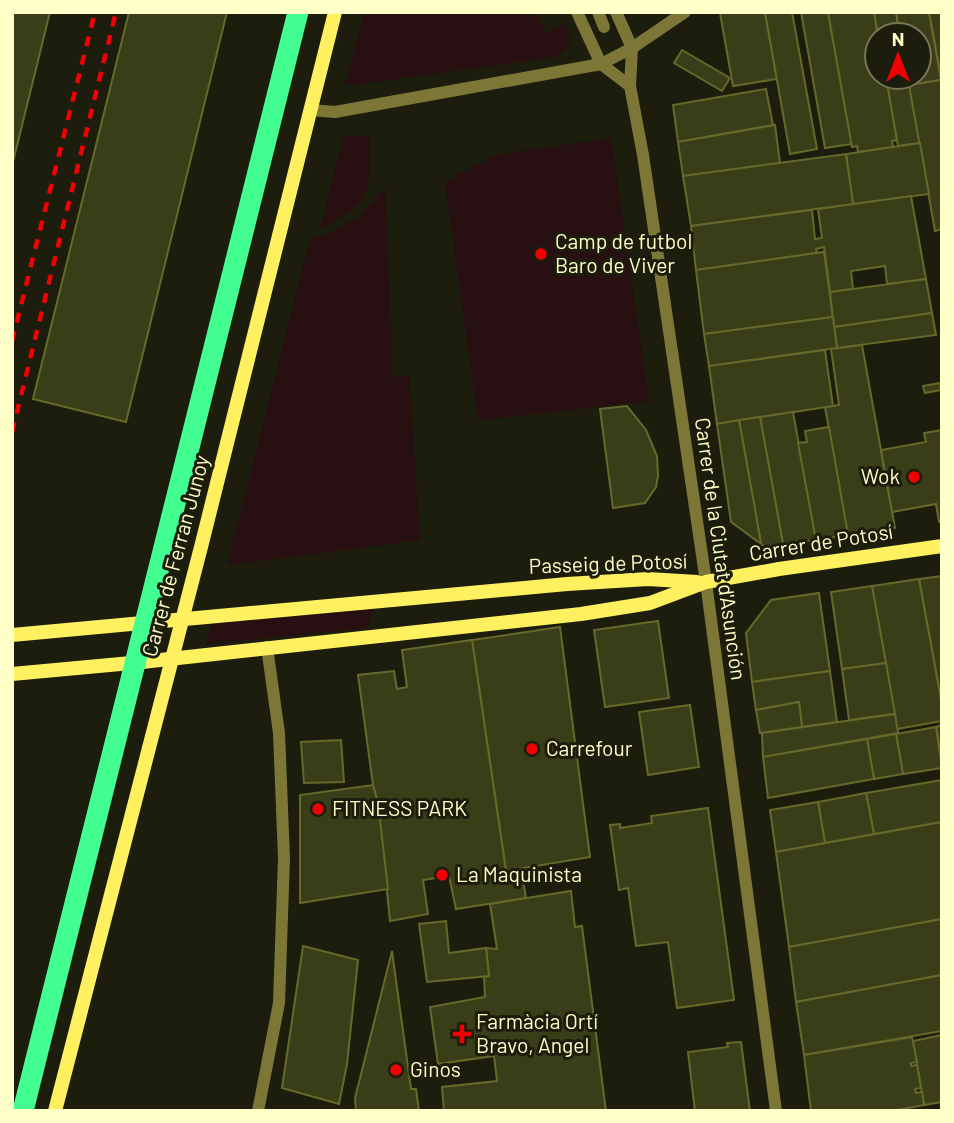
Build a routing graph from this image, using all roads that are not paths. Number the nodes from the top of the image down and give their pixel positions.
1 (298, 12) edge
2 (335, 12) edge
3 (577, 12) edge
4 (598, 12) edge
5 (617, 12) edge
6 (685, 12) edge
7 (604, 27) dead end
8 (632, 48) junction
9 (601, 64) junction
10 (630, 86) junction
11 (310, 110) junction
12 (942, 546) edge
13 (706, 582) junction
14 (182, 619) junction
15 (12, 635) edge
16 (267, 647) junction
17 (171, 658) junction
18 (12, 674) edge
19 (23, 1111) edge
20 (55, 1111) edge
21 (258, 1111) edge
22 (776, 1111) edge

1 - 19 highway
2 - 11 street, Carrer de Ferran Junoy
3 - 9 street
4 - 7 street
5 - 8 street
6 - 8 street
8 - 9 street
8 - 10 street, Carrer de la Ciutat d'Asunción
9 - 10 street
9 - 11 street
10 - 13 street, Carrer de la Ciutat d'Asunción
11 - 14 street, Carrer de Ferran Junoy
12 - 13 street, Carrer de Potosí
13 - 14 street, Passeig de Potosí
13 - 16 street, Passeig de Potosí
13 - 22 street, Carrer de la Ciutat d'Asunción
14 - 15 street, Passeig de Potosí
14 - 17 street, Carrer de Ferran Junoy
16 - 17 street, Passeig de Potosí
16 - 21 street
17 - 18 street, Passeig de Potosí
17 - 20 street, Carrer de Ferran Junoy

